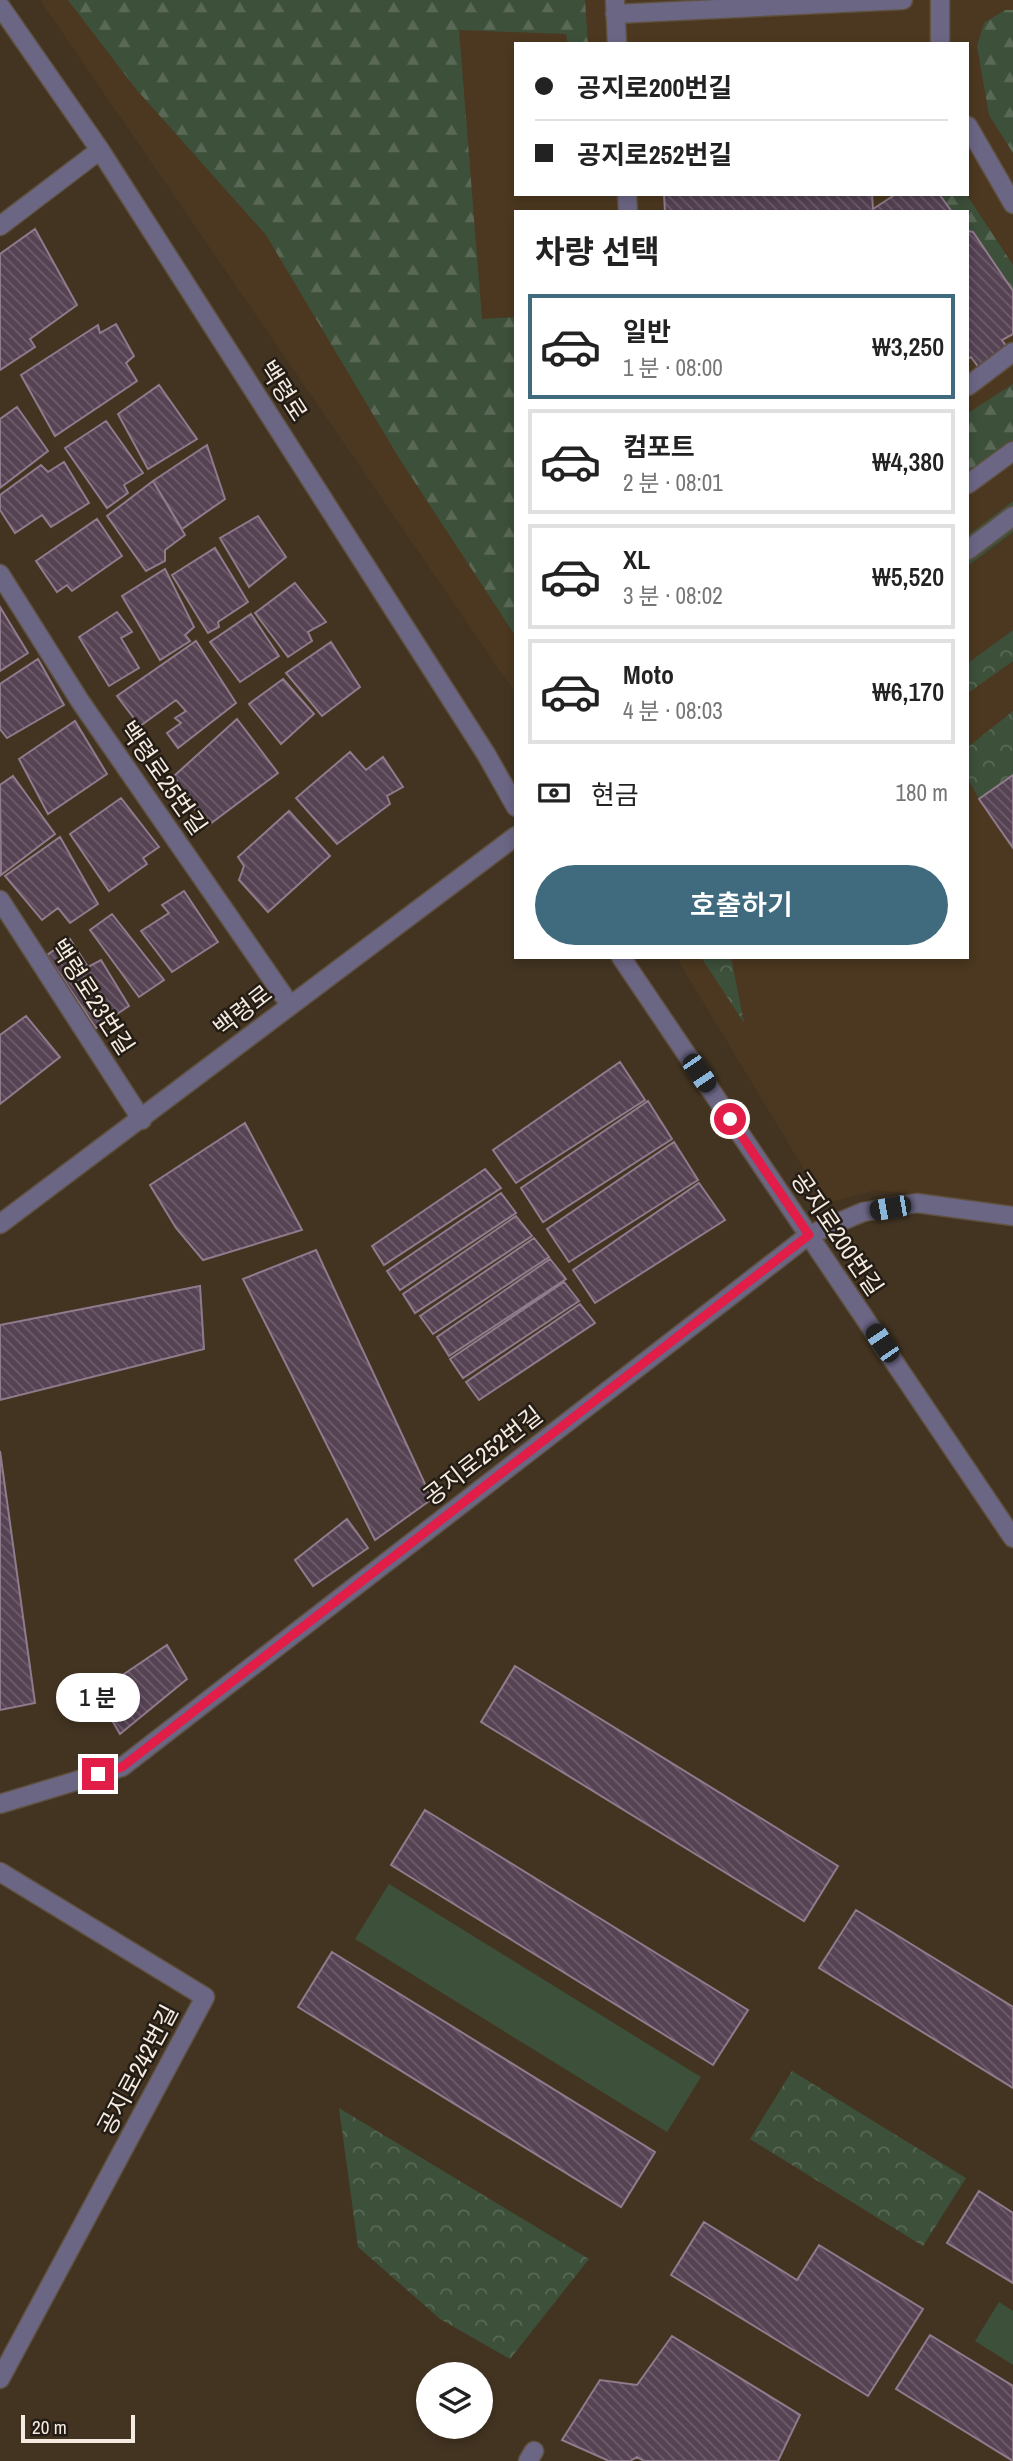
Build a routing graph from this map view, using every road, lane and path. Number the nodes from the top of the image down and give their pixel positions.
1 (904, 0) edge
2 (940, 0) edge
3 (0, 6) edge
4 (615, 7) edge
5 (617, 42) edge
6 (940, 42) edge
7 (969, 128) edge
8 (100, 150) junction
9 (1013, 204) edge
10 (0, 226) edge
11 (1013, 352) edge
12 (969, 385) edge
13 (1013, 450) edge
14 (969, 483) edge
15 (1013, 516) edge
16 (969, 549) edge
17 (0, 574) edge
18 (514, 804) edge
19 (514, 837) edge
20 (0, 900) edge
21 (622, 959) edge
22 (290, 1005) junction
23 (142, 1120) junction
24 (1013, 1216) edge
25 (0, 1224) edge
26 (809, 1235) junction
27 (1013, 1538) edge
28 (0, 1804) edge
29 (0, 1872) edge
30 (0, 2379) edge

1 - 4 street
2 - 6 street
3 - 8 street, 백령로
4 - 5 street
7 - 9 street
8 - 10 street
8 - 18 street, 백령로
11 - 12 street
13 - 14 street
15 - 16 street
17 - 22 street, 백령로25번길
19 - 22 street, 백령로
20 - 23 street, 백령로23번길
21 - 26 street, 공지로200번길
22 - 23 street, 백령로
23 - 25 street, 백령로
24 - 26 street, 공지로252번길
26 - 27 street, 공지로200번길
26 - 28 street, 공지로252번길
29 - 30 street, 공지로242번길

